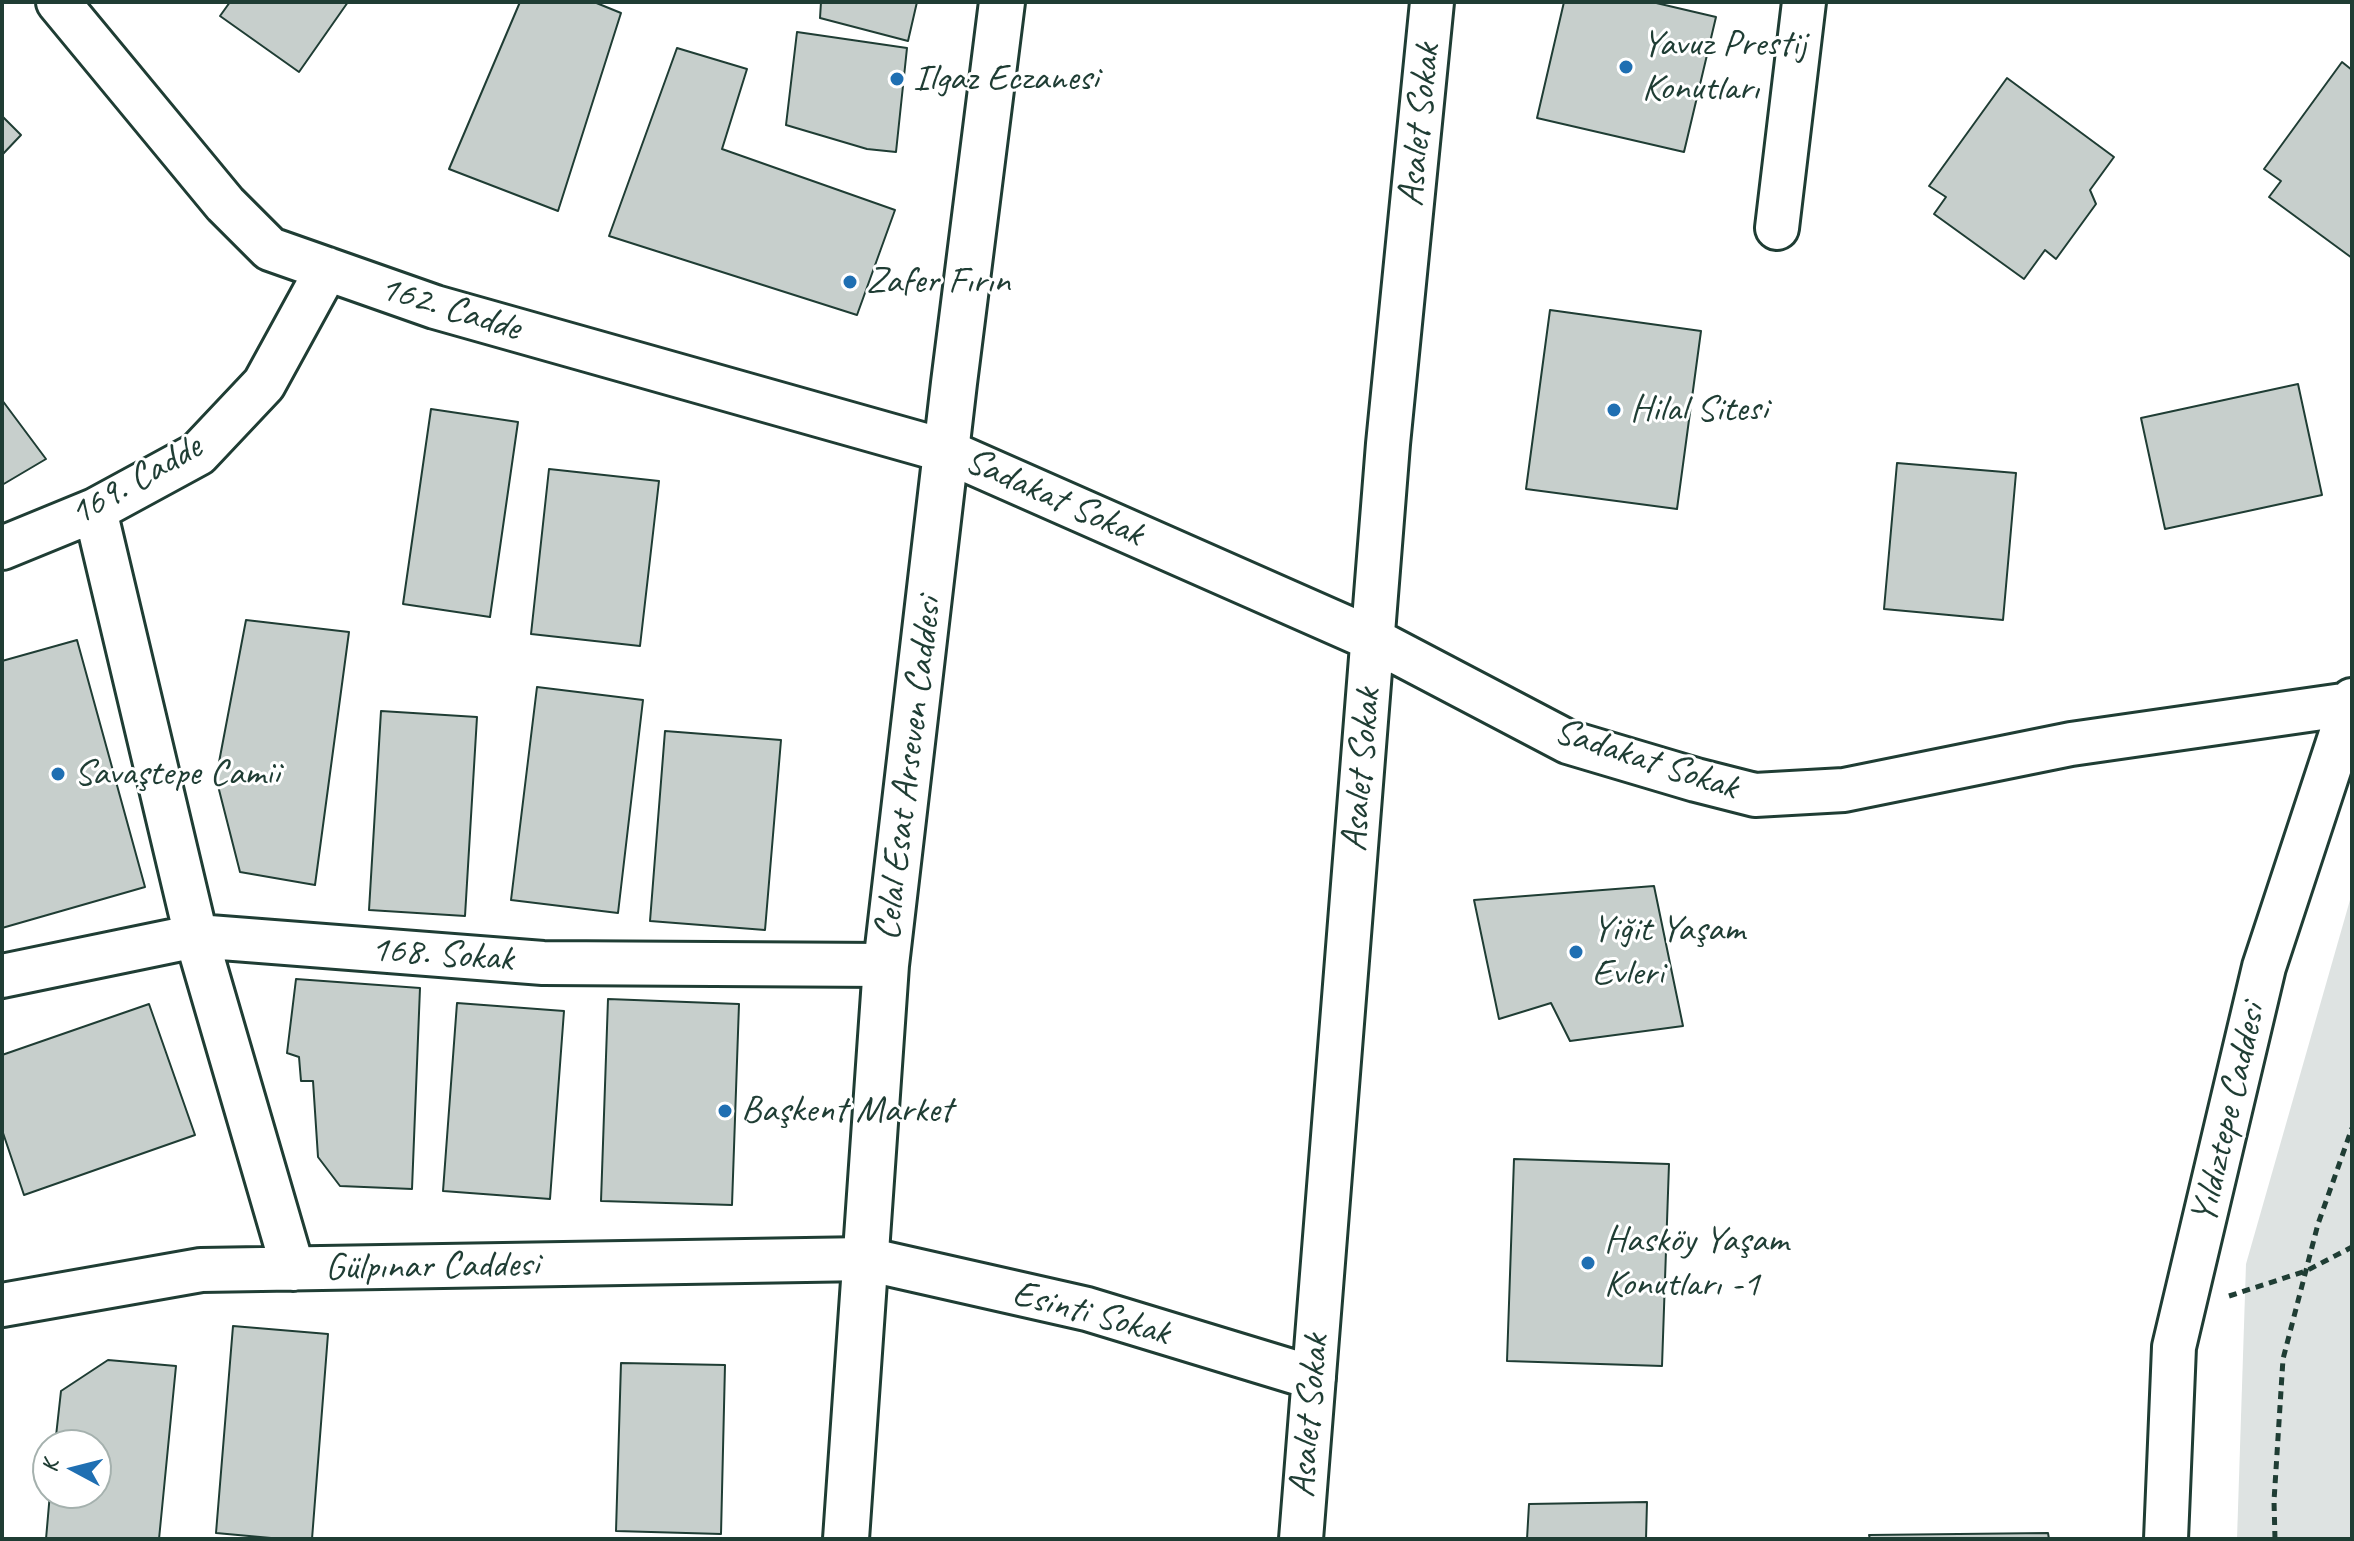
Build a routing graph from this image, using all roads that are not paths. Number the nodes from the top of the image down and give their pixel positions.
1 (58, 2) edge
2 (1002, 2) edge
3 (1432, 2) edge
4 (1804, 2) edge
5 (1777, 228) dead end
6 (327, 269) junction
7 (946, 451) junction
8 (95, 510) junction
9 (2, 548) edge
10 (1372, 639) junction
11 (2351, 702) edge
12 (196, 936) junction
13 (886, 965) junction
14 (2, 976) edge
15 (866, 1259) junction
16 (293, 1269) junction
17 (2, 1305) edge
18 (1314, 1378) junction
19 (846, 1539) edge
20 (1301, 1539) edge
21 (2166, 1539) edge

1 - 6 street, 162. Cadde
2 - 7 main road, Celal Esat Arseven Caddesi
3 - 10 street, Asalet Sokak
4 - 5 street
6 - 7 street, 162. Cadde
6 - 8 street, 169. Cadde
7 - 10 street, Sadakat Sokak
7 - 13 main road, Celal Esat Arseven Caddesi
8 - 9 street, 169. Cadde
8 - 12 street
10 - 11 street, Sadakat Sokak
10 - 18 street, Asalet Sokak
11 - 21 street, Yıldıztepe Caddesi
12 - 13 street, 168. Sokak
12 - 14 street, 168. Sokak
12 - 16 street
13 - 15 main road, Celal Esat Arseven Caddesi
15 - 16 street, Gülpınar Caddesi
15 - 18 street, Esinti Sokak
15 - 19 main road, Celal Esat Arseven Caddesi
16 - 17 street, Gülpınar Caddesi
18 - 20 street, Asalet Sokak

